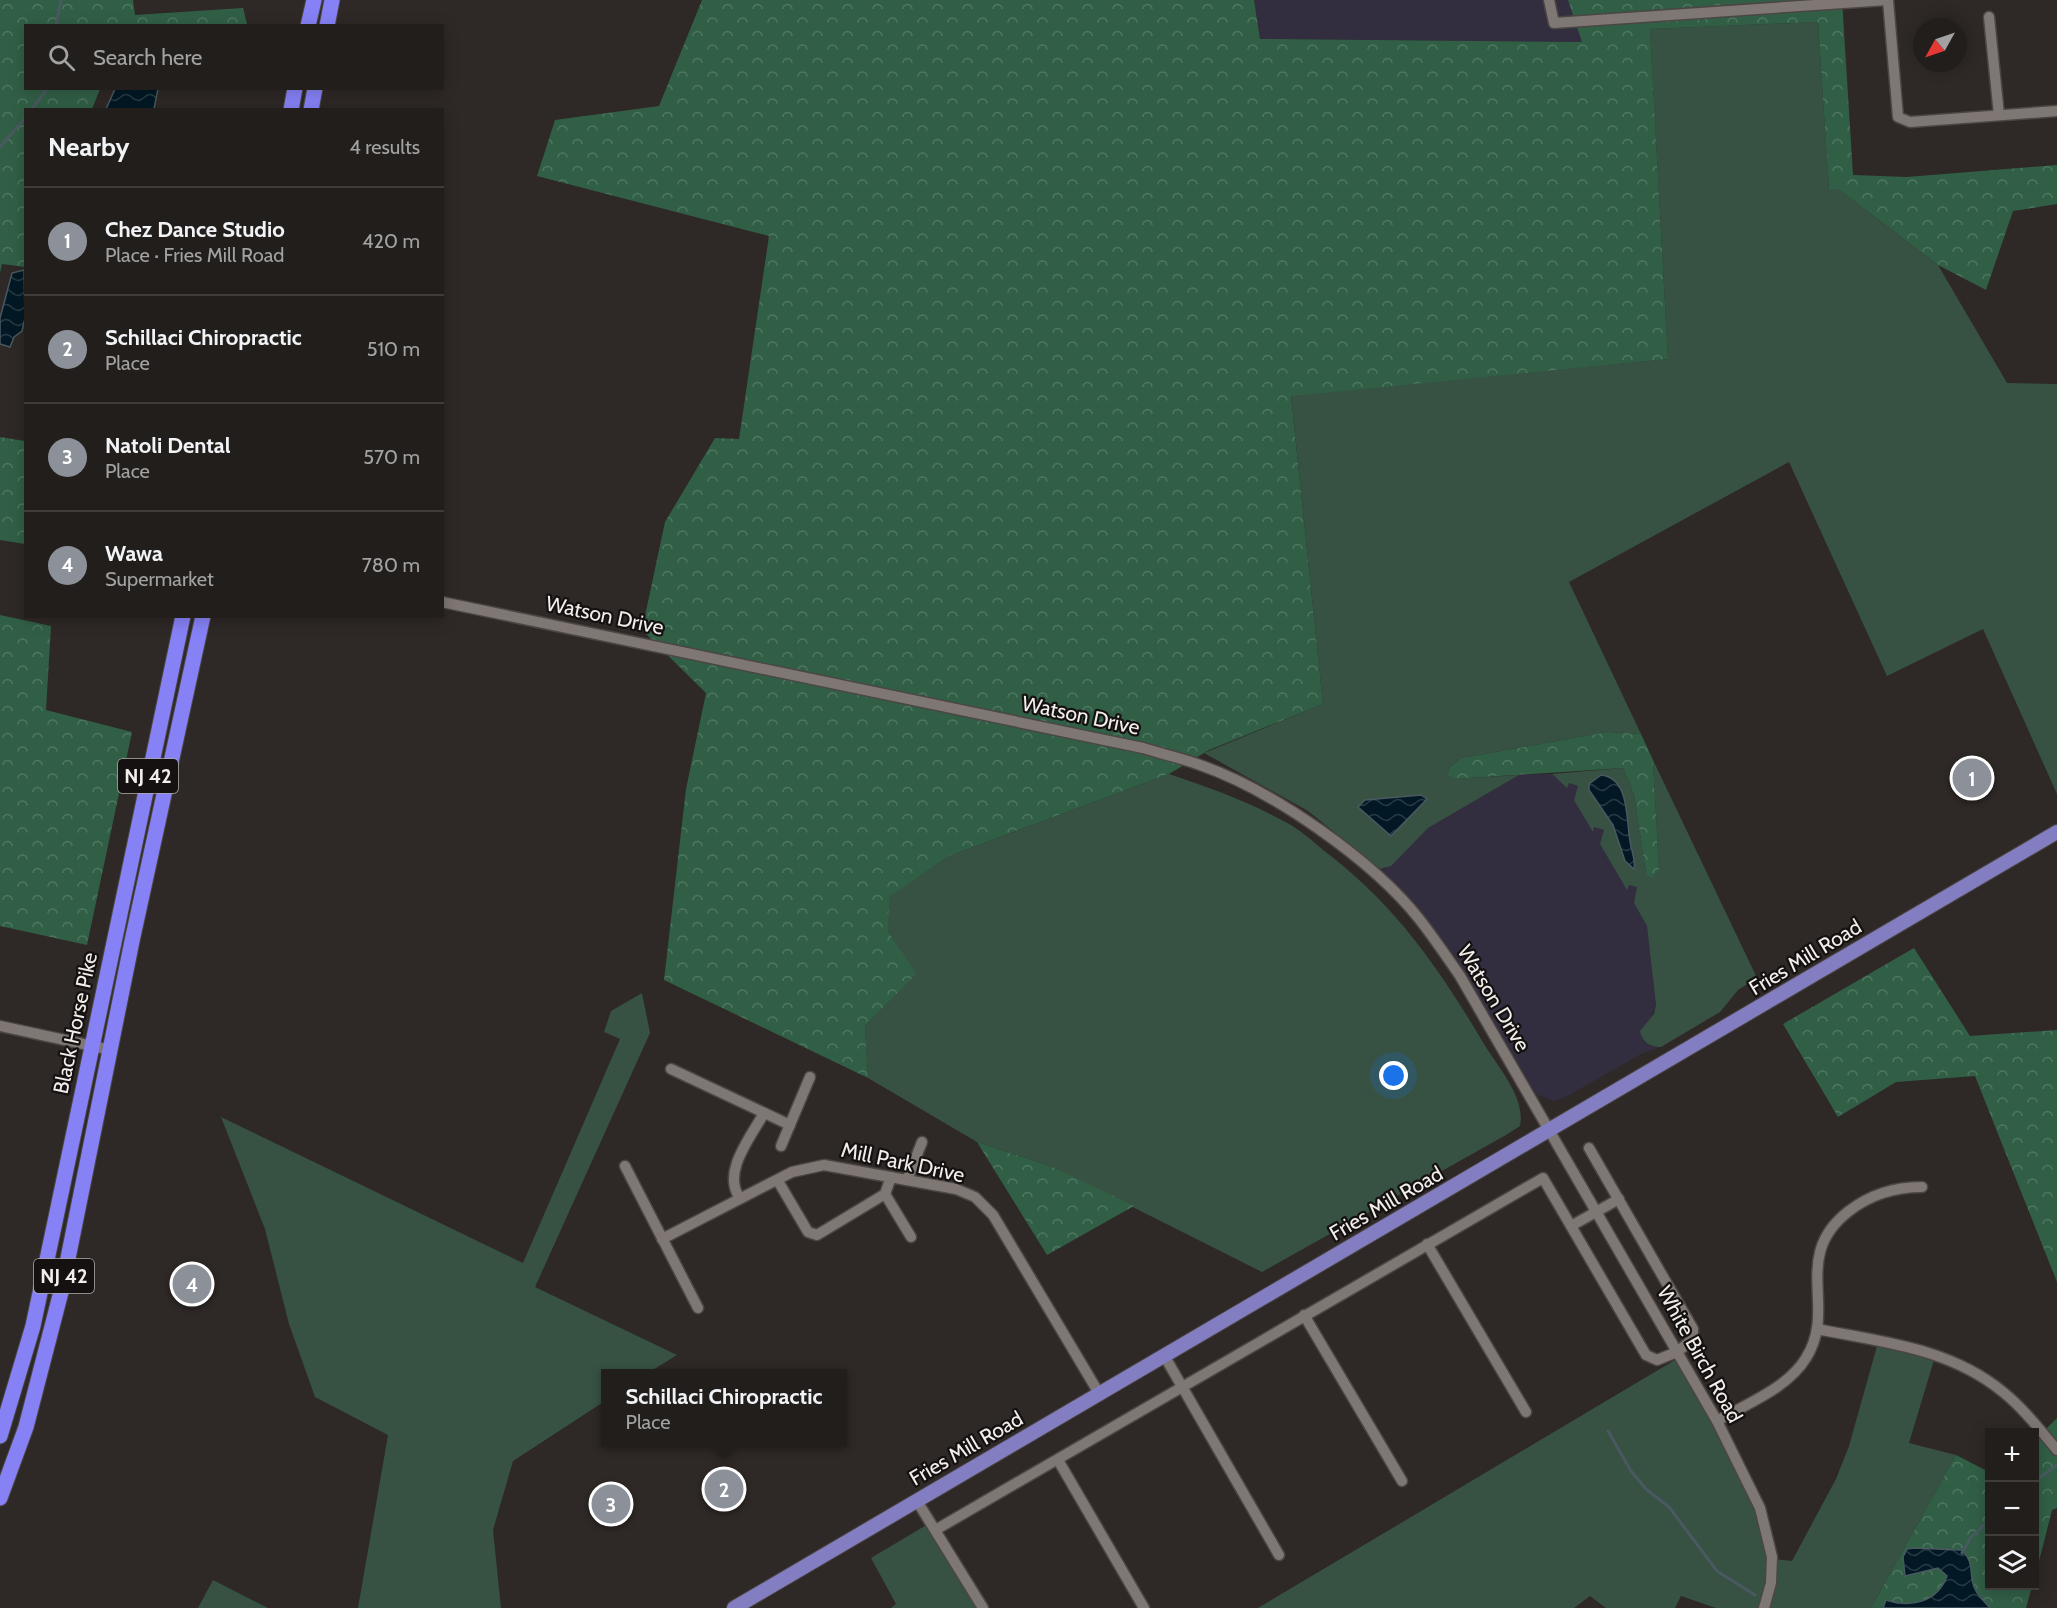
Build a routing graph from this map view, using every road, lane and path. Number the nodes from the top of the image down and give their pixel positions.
1 (314, 0) edge
2 (332, 0) edge
3 (1549, 0) edge
4 (1888, 0) edge
5 (1989, 17) dead end
6 (308, 24) edge
7 (327, 24) edge
8 (295, 90) edge
9 (310, 90) edge
10 (315, 90) edge
11 (291, 108) edge
12 (310, 108) edge
13 (310, 108) edge
14 (2057, 111) edge
15 (1999, 115) junction
16 (444, 602) edge
17 (183, 618) edge
18 (203, 618) edge
19 (2057, 832) edge
20 (114, 936) junction
21 (132, 942) junction
22 (0, 1026) edge
23 (90, 1047) junction
24 (111, 1050) junction
25 (671, 1069) dead end
26 (810, 1077) dead end
27 (764, 1113) junction
28 (790, 1125) junction
29 (1550, 1132) junction
30 (921, 1142) dead end
31 (780, 1146) dead end
32 (1589, 1148) dead end
33 (625, 1166) dead end
34 (891, 1177) junction
35 (907, 1180) junction
36 (778, 1181) junction
37 (1922, 1187) dead end
38 (885, 1194) junction
39 (740, 1198) junction
40 (1618, 1199) junction
41 (1596, 1212) junction
42 (1571, 1226) junction
43 (911, 1237) dead end
44 (662, 1239) junction
45 (1427, 1244) junction
46 (698, 1308) dead end
47 (1304, 1315) junction
48 (1816, 1329) junction
49 (1677, 1352) junction
50 (1165, 1357) junction
51 (1181, 1387) junction
52 (1100, 1395) junction
53 (1526, 1412) dead end
54 (1717, 1421) junction
55 (0, 1436) edge
56 (2057, 1450) edge
57 (1058, 1460) junction
58 (1402, 1481) dead end
59 (0, 1498) edge
60 (917, 1501) junction
61 (937, 1529) junction
62 (1279, 1555) dead end
63 (734, 1608) edge
64 (983, 1608) edge
65 (1144, 1608) edge
66 (1764, 1608) edge

1 - 6 highway
2 - 7 highway
3 - 4 street
4 - 15 street
5 - 15 street
8 - 11 highway
9 - 12 highway
10 - 13 highway
14 - 15 street
16 - 29 street, Watson Drive
17 - 20 highway, Black Horse Pike / NJ 42
18 - 21 highway, Black Horse Pike / NJ 42
19 - 29 main road, Fries Mill Road
20 - 21 street
20 - 23 highway, Black Horse Pike / NJ 42
21 - 24 highway, Black Horse Pike / NJ 42
22 - 23 street
23 - 24 street
23 - 55 highway, Black Horse Pike / NJ 42
24 - 59 highway, Black Horse Pike / NJ 42
25 - 27 street
26 - 28 street
27 - 28 street
27 - 39 street
28 - 31 street
29 - 41 street, White Birch Road
29 - 50 main road, Fries Mill Road
30 - 35 street
32 - 40 street
33 - 44 street
34 - 35 street, Mill Park Drive
34 - 36 street, Mill Park Drive
34 - 38 street
35 - 52 street, Mill Park Drive
36 - 38 street
36 - 39 street, Mill Park Drive
37 - 48 street
38 - 43 street
39 - 44 street, Mill Park Drive
40 - 41 street
40 - 49 street
41 - 42 street
41 - 49 street, White Birch Road
42 - 45 street
42 - 49 street
44 - 46 street
45 - 47 street
45 - 53 street
47 - 51 street
47 - 58 street
48 - 54 street
48 - 56 street
49 - 54 street, White Birch Road
50 - 51 street
50 - 52 main road, Fries Mill Road
51 - 57 street
51 - 62 street
52 - 60 main road, Fries Mill Road
54 - 66 street, White Birch Road
57 - 61 street
57 - 65 street
60 - 61 street
60 - 63 main road, Fries Mill Road
61 - 64 street

